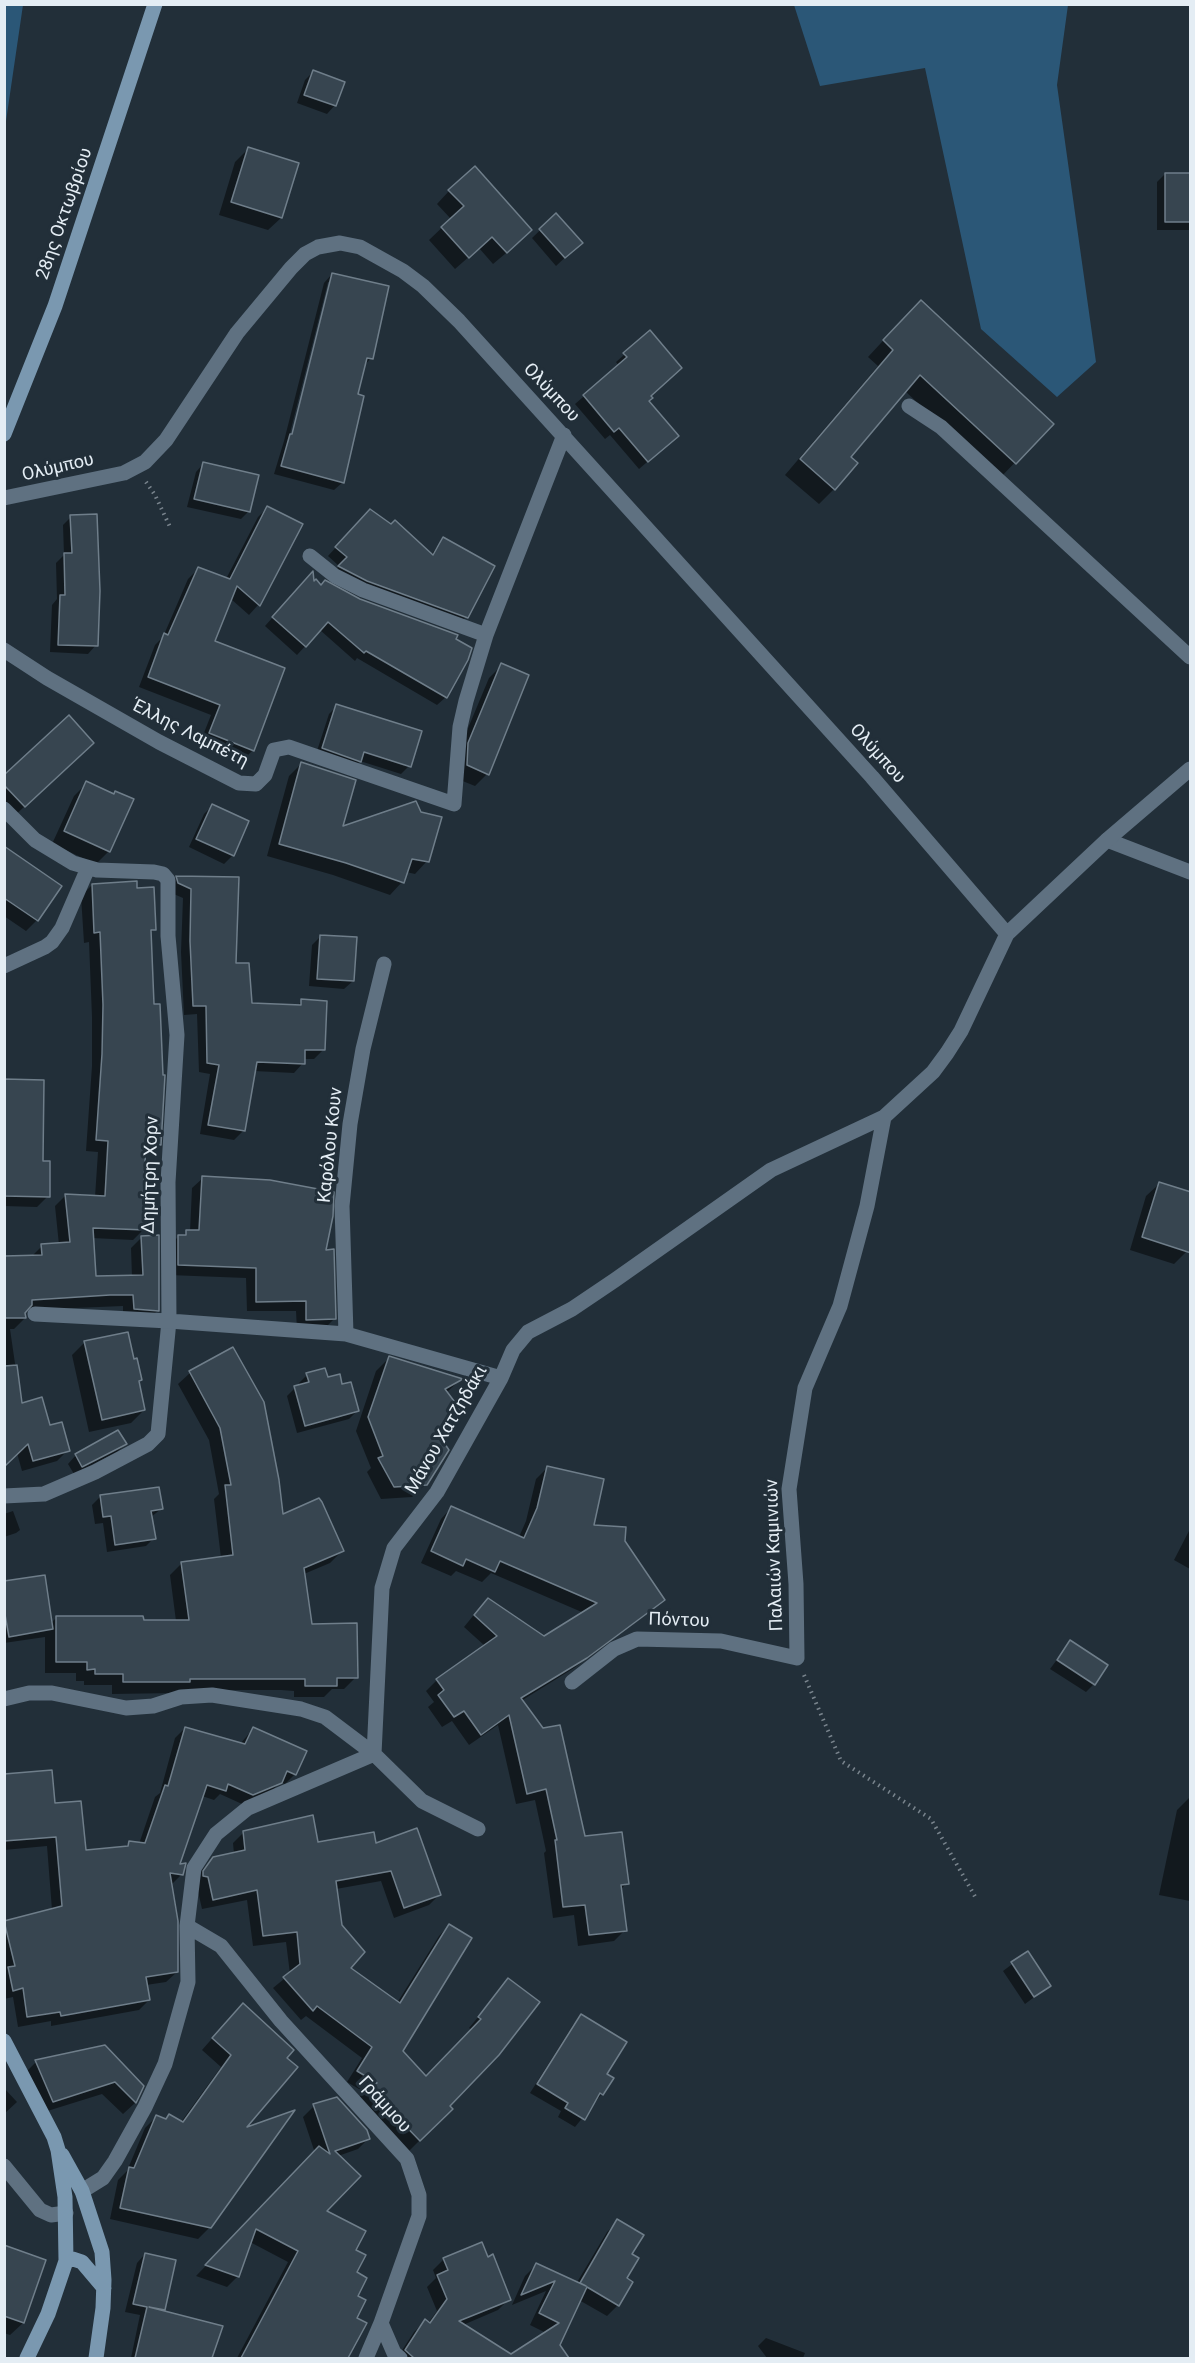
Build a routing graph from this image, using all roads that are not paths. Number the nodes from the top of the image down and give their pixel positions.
1 (155, 4) edge
2 (909, 406) dead end
3 (4, 434) edge
4 (564, 435) junction
5 (4, 498) edge
6 (310, 556) dead end
7 (486, 635) junction
8 (4, 650) edge
9 (1191, 657) edge
10 (1191, 769) edge
11 (4, 809) edge
12 (1107, 840) junction
13 (88, 868) junction
14 (1191, 872) edge
15 (1007, 934) junction
16 (384, 964) dead end
17 (4, 966) edge
18 (884, 1117) junction
19 (35, 1314) dead end
20 (169, 1321) junction
21 (346, 1334) junction
22 (501, 1378) junction
23 (4, 1496) edge
24 (796, 1658) joint
25 (572, 1682) dead end
26 (4, 1699) edge
27 (374, 1754) junction
28 (478, 1829) dead end
29 (187, 1926) junction
30 (4, 2041) edge
31 (58, 2150) junction
32 (4, 2166) edge
33 (82, 2191) junction
34 (66, 2214) junction
35 (66, 2260) junction
36 (104, 2288) junction
37 (381, 2323) junction
38 (27, 2358) edge
39 (96, 2358) edge
40 (366, 2358) edge
41 (400, 2358) edge

1 - 3 main road, 28ης Οκτωβρίου
2 - 9 street
4 - 5 street, Ολύμπου
4 - 7 street
4 - 15 street, Ολύμπου
6 - 7 street
7 - 8 street, Έλλης Λαμπέτη
10 - 12 street
11 - 13 street, Δημήτρη Χορν
12 - 14 street
12 - 15 street
13 - 17 street
13 - 20 street, Δημήτρη Χορν
15 - 18 street, Μάνου Χατζηδάκι
16 - 21 street, Καρόλου Κουν
18 - 22 street, Μάνου Χατζηδάκι
18 - 24 street, Παλαιών Καμινιών
19 - 20 street
20 - 21 street
20 - 23 street
21 - 22 street
22 - 27 street, Μάνου Χατζηδάκι
24 - 25 street, Πόντου
26 - 27 street
27 - 28 street
27 - 29 street
29 - 33 street
29 - 37 street, Γράμμου
30 - 31 main road
31 - 33 main road
31 - 34 main road
32 - 34 street
33 - 36 main road
34 - 35 main road
35 - 36 main road
35 - 38 main road
36 - 39 main road
37 - 40 street, Γράμμου
37 - 41 street

